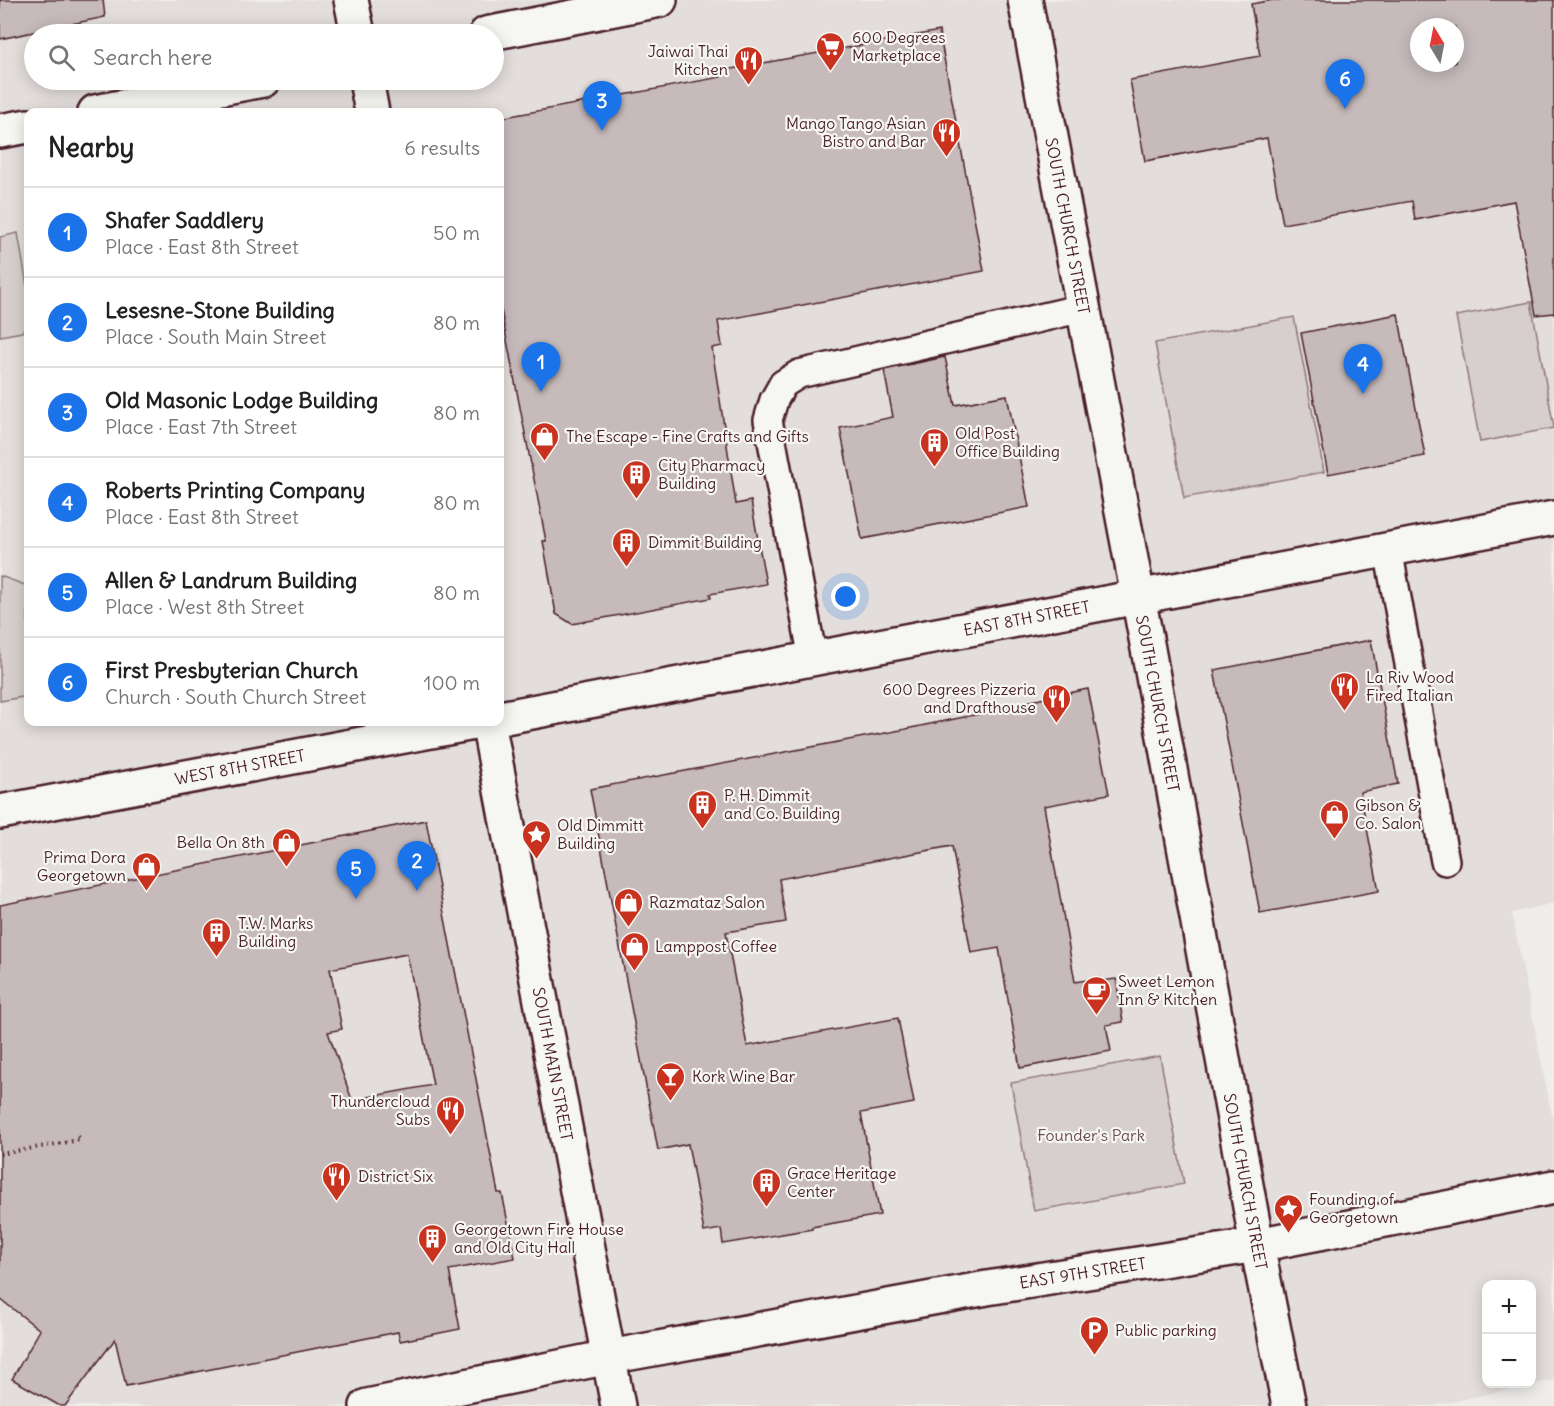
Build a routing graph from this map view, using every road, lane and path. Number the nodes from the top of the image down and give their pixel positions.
1 (351, 0) edge
2 (660, 0) edge
3 (1025, 0) edge
4 (356, 24) edge
5 (504, 30) edge
6 (210, 90) edge
7 (368, 90) edge
8 (116, 108) edge
9 (371, 108) edge
10 (24, 127) edge
11 (0, 131) edge
12 (1083, 308) junction
13 (1554, 518) edge
14 (1388, 549) junction
15 (1138, 597) junction
16 (813, 659) junction
17 (504, 717) edge
18 (458, 726) edge
19 (489, 726) edge
20 (0, 812) edge
21 (1445, 861) dead end
22 (78, 1136) dead end
23 (0, 1154) edge
24 (1554, 1187) edge
25 (1257, 1245) junction
26 (609, 1357) junction
27 (367, 1406) edge
28 (618, 1406) edge
29 (1289, 1406) edge

1 - 4 street
2 - 5 street
3 - 12 street, SOUTH CHURCH STREET
6 - 8 street
7 - 9 street
10 - 11 street
12 - 15 street, SOUTH CHURCH STREET
12 - 16 lane
13 - 14 street, EAST 8TH STREET
14 - 15 street, EAST 8TH STREET
14 - 21 lane
15 - 16 street, EAST 8TH STREET
15 - 25 street, SOUTH CHURCH STREET
16 - 17 street, EAST 8TH STREET
18 - 20 street, WEST 8TH STREET
19 - 26 street, SOUTH MAIN STREET
22 - 23 path
24 - 25 street, EAST 9TH STREET
25 - 26 street, EAST 9TH STREET
25 - 29 street, SOUTH CHURCH STREET
26 - 27 street, EAST 9TH STREET
26 - 28 street, SOUTH MAIN STREET

